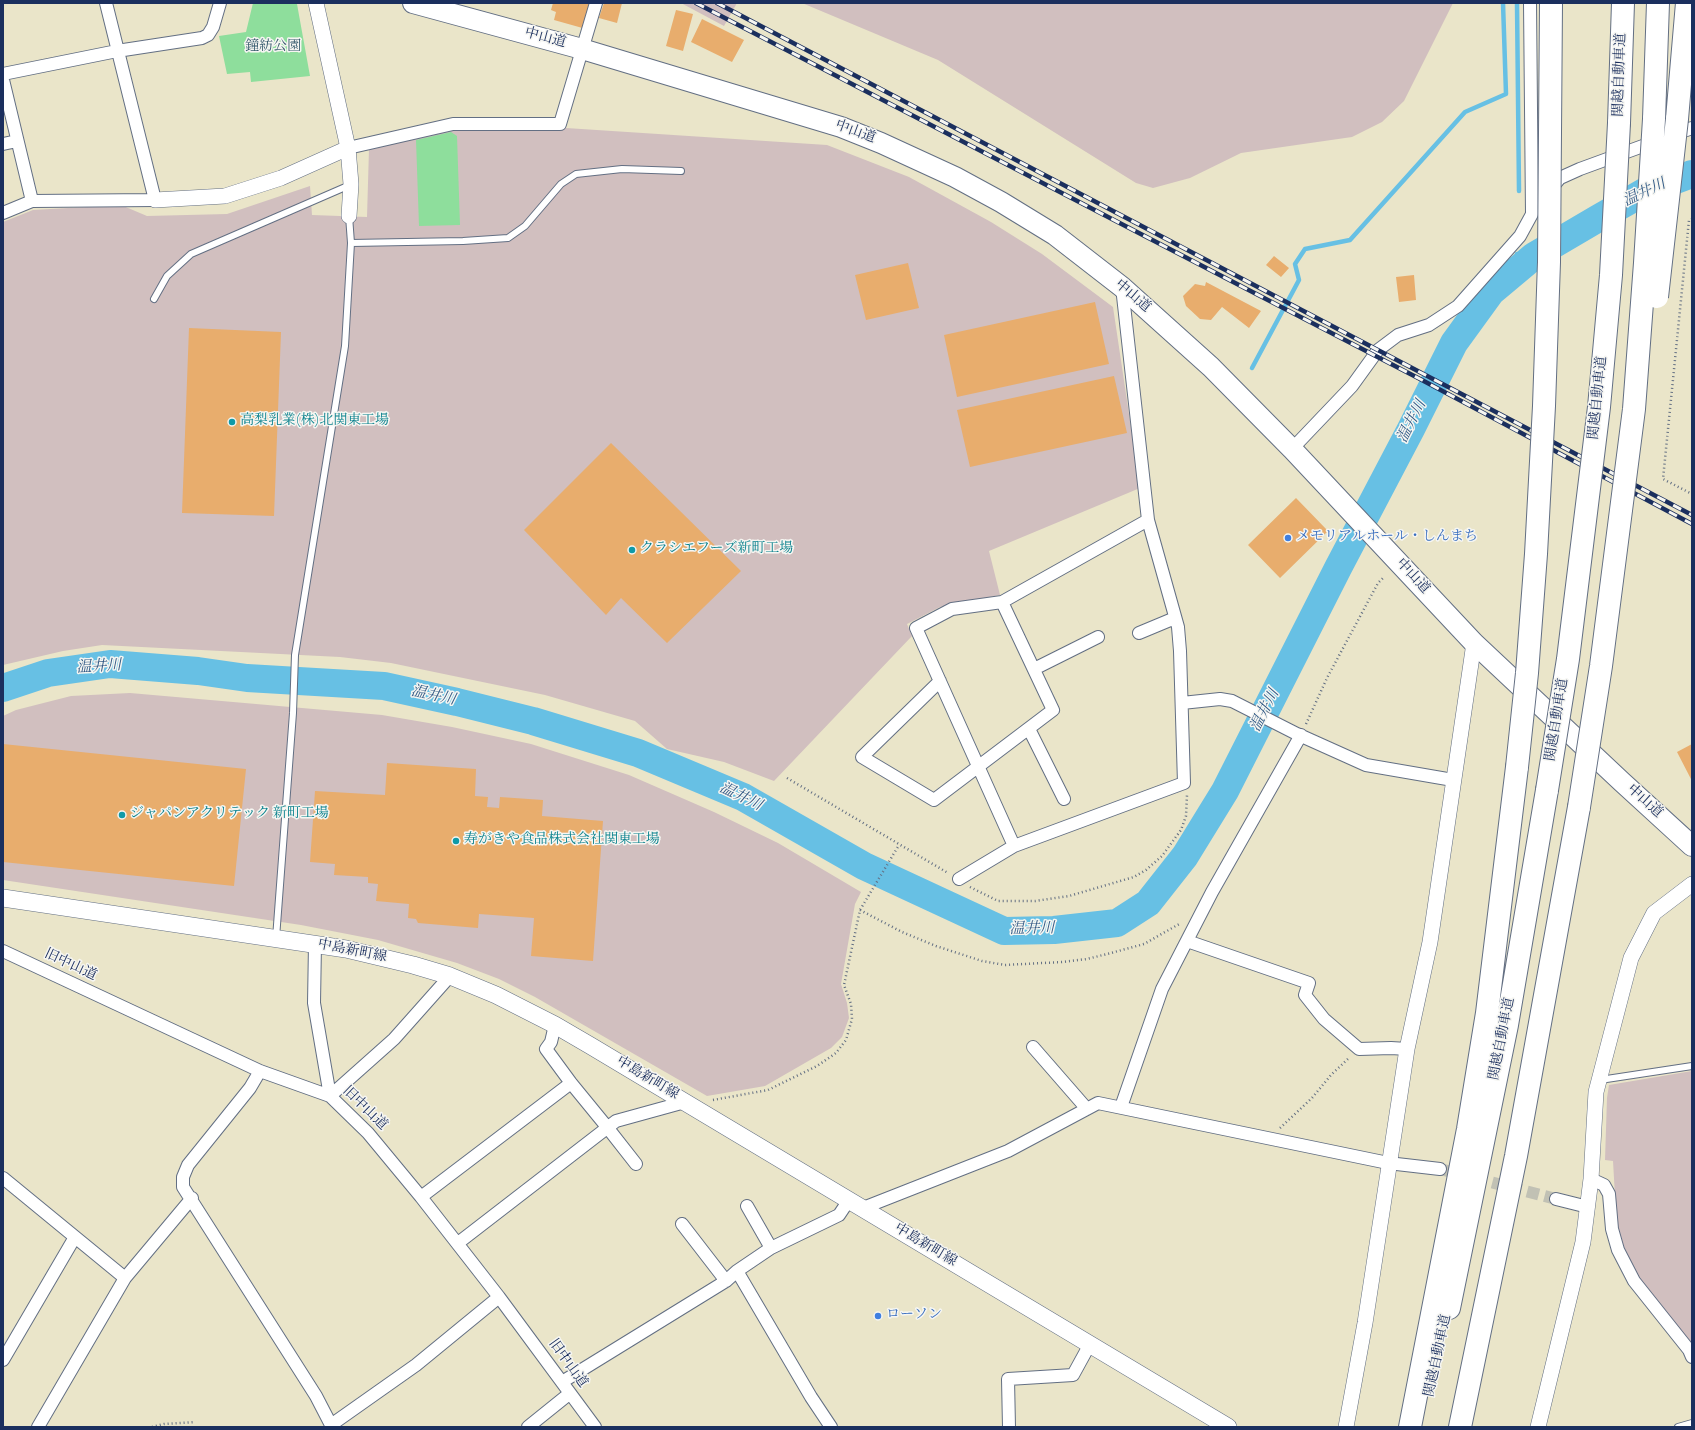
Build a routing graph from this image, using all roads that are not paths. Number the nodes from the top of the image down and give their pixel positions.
1 (106, 3) edge
2 (220, 3) edge
3 (316, 3) edge
4 (413, 3) edge
5 (596, 3) edge
6 (1530, 3) edge
7 (1551, 3) edge
8 (1623, 3) edge
9 (1658, 3) edge
10 (1687, 3) edge
11 (582, 49) junction
12 (117, 52) junction
13 (3, 74) edge
14 (3, 80) edge
15 (1684, 124) edge
16 (17, 140) junction
17 (3, 144) edge
18 (348, 148) junction
19 (681, 171) dead end
20 (351, 184) junction
21 (155, 200) junction
22 (32, 201) junction
23 (3, 213) edge
24 (1532, 214) junction
25 (349, 216) joint
26 (351, 243) junction
27 (1122, 287) junction
28 (154, 299) dead end
29 (1292, 448) junction
30 (1148, 520) junction
31 (1002, 602) junction
32 (1175, 618) junction
33 (1139, 633) dead end
34 (1098, 637) dead end
35 (1474, 643) junction
36 (1602, 666) junction
37 (1034, 669) junction
38 (940, 680) junction
39 (1182, 703) junction
40 (1029, 729) junction
41 (1299, 734) junction
42 (978, 767) junction
43 (1453, 780) junction
44 (1064, 799) dead end
45 (1014, 846) junction
46 (1692, 846) edge
47 (959, 879) dead end
48 (1692, 884) edge
49 (3, 898) edge
50 (276, 938) junction
51 (1187, 941) junction
52 (315, 944) junction
53 (3, 951) edge
54 (450, 976) junction
55 (555, 1025) junction
56 (1033, 1047) dead end
57 (1407, 1049) junction
58 (1692, 1066) edge
59 (260, 1071) junction
60 (1598, 1080) junction
61 (571, 1083) junction
62 (330, 1096) junction
63 (684, 1102) junction
64 (1121, 1107) junction
65 (1087, 1109) junction
66 (607, 1127) junction
67 (636, 1164) dead end
68 (1388, 1164) junction
69 (1440, 1169) tunnel mouth
70 (3, 1178) edge
71 (1591, 1179) junction
72 (192, 1198) junction
73 (421, 1198) junction
74 (1556, 1199) tunnel mouth
75 (856, 1204) junction
76 (747, 1206) dead end
77 (1588, 1208) junction
78 (682, 1224) dead end
79 (75, 1237) junction
80 (458, 1243) junction
81 (771, 1248) junction
82 (737, 1271) junction
83 (125, 1278) junction
84 (726, 1281) junction
85 (499, 1297) junction
86 (1090, 1344) junction
87 (1692, 1357) edge
88 (3, 1360) edge
89 (562, 1382) junction
90 (569, 1394) junction
91 (1692, 1423) edge
92 (38, 1427) edge
93 (528, 1427) edge
94 (595, 1427) edge
95 (831, 1427) edge
96 (1009, 1427) edge
97 (1228, 1427) edge
98 (1346, 1427) edge
99 (1410, 1427) edge
100 (1424, 1427) edge
101 (1460, 1427) edge
102 (1538, 1427) edge
103 (1678, 1427) edge

1 - 12 street
2 - 12 street
3 - 18 street
4 - 11 highway, 中山道
5 - 11 street
6 - 24 street
7 - 99 highway, bridge
8 - 100 highway, 関越自動車道, bridge
9 - 36 highway, bridge
10 - 15 highway
11 - 18 street
11 - 27 highway, 中山道
12 - 13 street
12 - 21 street
14 - 16 street
15 - 24 street
15 - 36 highway, bridge
16 - 17 street
16 - 22 street
18 - 20 street
18 - 21 street
19 - 26 lane
20 - 25 street
20 - 28 lane
21 - 22 street
22 - 23 street
24 - 29 street
25 - 26 lane
26 - 50 lane
27 - 29 highway, 中山道
27 - 30 street
29 - 35 highway, 中山道
30 - 31 street
30 - 32 street
31 - 37 street
31 - 38 street
32 - 33 street
32 - 39 street
34 - 37 street
35 - 43 street
35 - 46 highway, 中山道
36 - 101 highway, bridge
37 - 40 street
38 - 42 street
38 - 42 street
39 - 41 street
39 - 45 street
40 - 42 street
40 - 44 street
41 - 43 street
41 - 51 street
42 - 45 street
43 - 57 street
45 - 47 street
48 - 60 street
49 - 50 main road, 中島新町線
50 - 52 main road, 中島新町線
51 - 57 street
51 - 64 street
52 - 54 main road, 中島新町線
52 - 62 street
53 - 59 street, 旧中山道
54 - 55 main road, 中島新町線
54 - 62 street
55 - 61 street
55 - 63 main road, 中島新町線
56 - 65 street
57 - 68 street
58 - 60 lane
59 - 62 street, 旧中山道
59 - 72 street
60 - 71 street
61 - 66 street
61 - 73 street
62 - 73 street, 旧中山道
63 - 66 street
63 - 75 main road, 中島新町線
64 - 65 street
64 - 68 street
65 - 75 street
66 - 67 street
66 - 80 street
68 - 69 street
68 - 98 street
70 - 79 street
71 - 77 street
71 - 87 street
72 - 83 street
72 - 85 street
73 - 80 street, 旧中山道
74 - 77 street
75 - 81 street
75 - 86 main road, 中島新町線
76 - 81 street
77 - 102 street
78 - 84 street
79 - 83 street
79 - 88 street
80 - 85 street, 旧中山道
81 - 82 street
82 - 84 street
82 - 95 street
83 - 92 street
84 - 89 street
85 - 89 street, 旧中山道
86 - 96 street
86 - 97 main road, 中島新町線
89 - 90 street, 旧中山道
90 - 93 street
90 - 94 street, 旧中山道
91 - 103 lane

